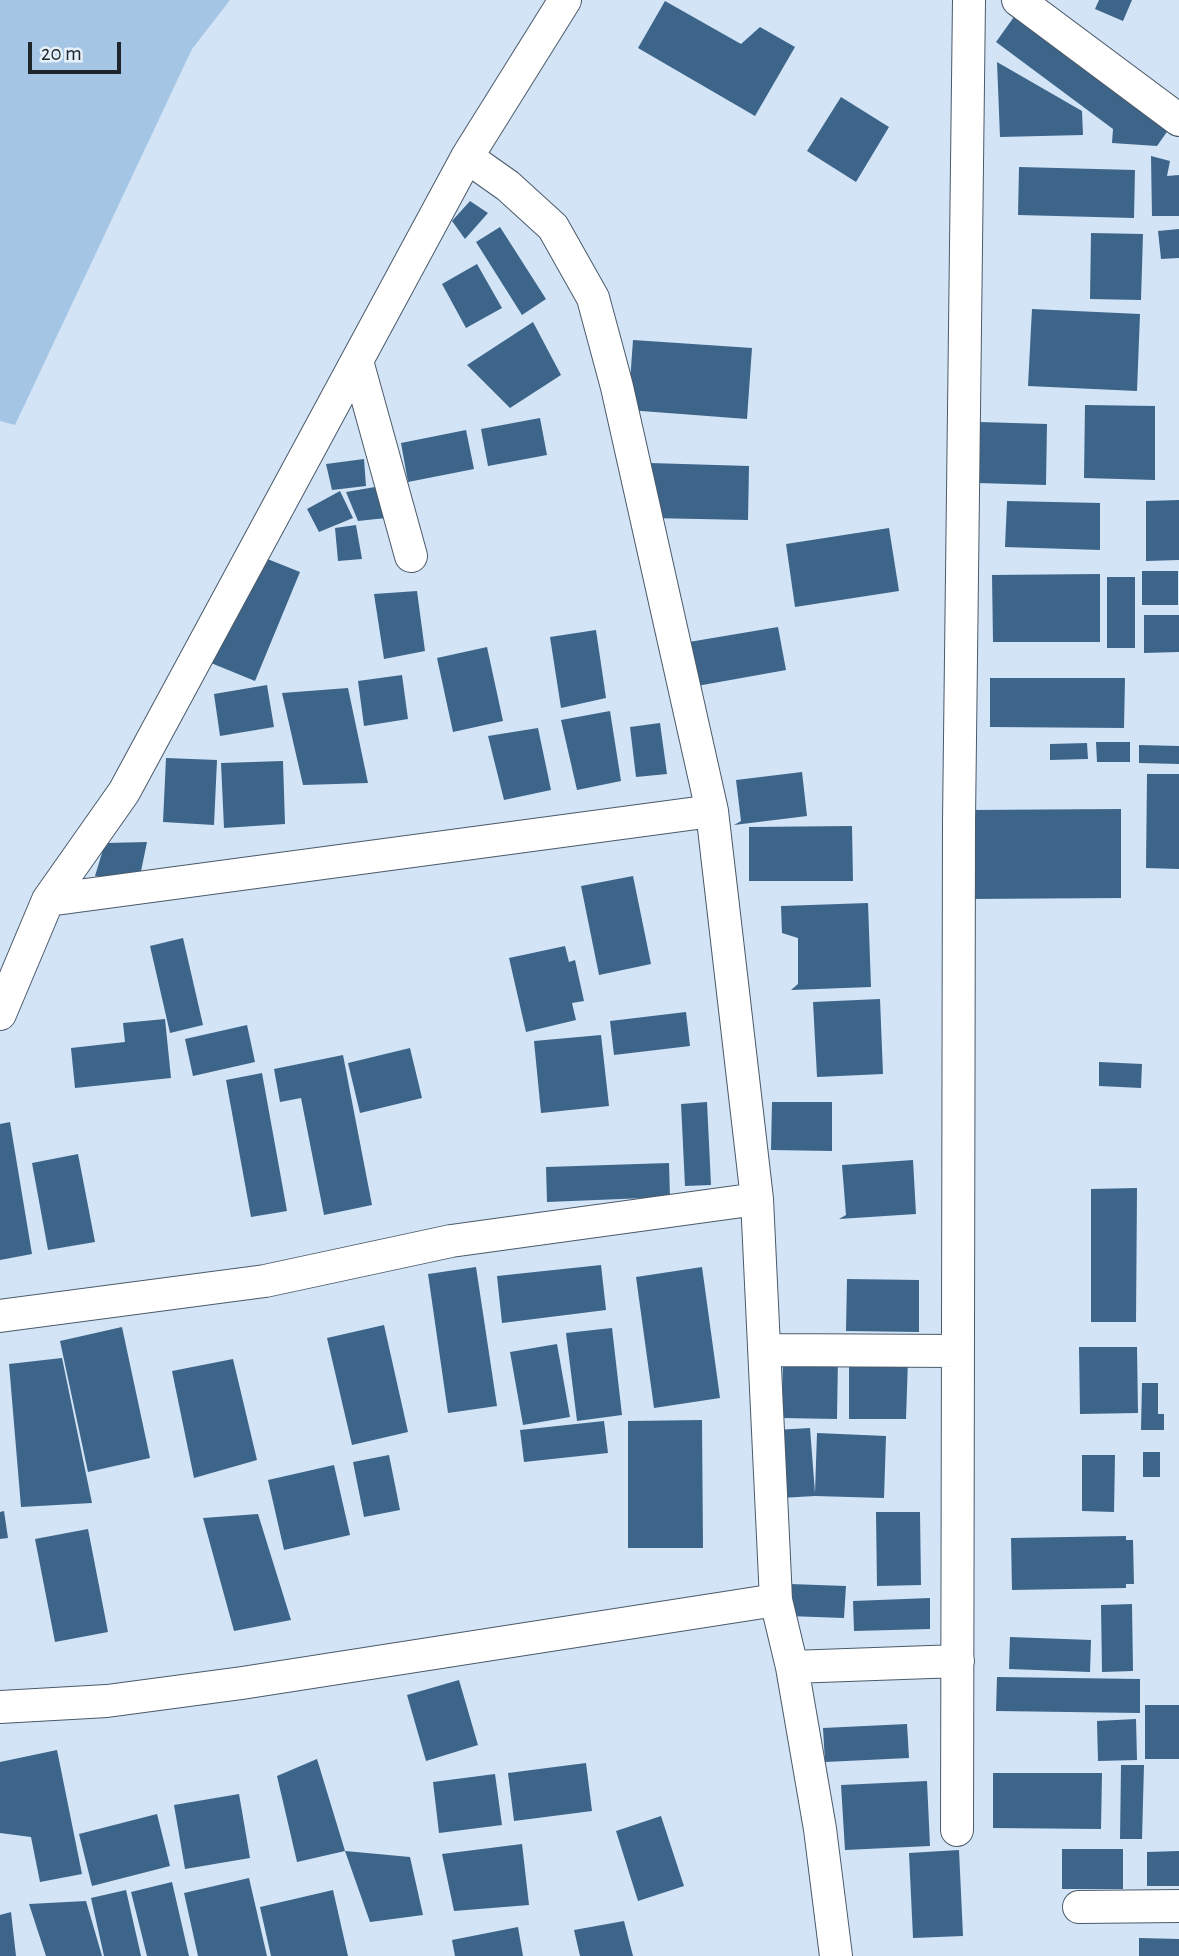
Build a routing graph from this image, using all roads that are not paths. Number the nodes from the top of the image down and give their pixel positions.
1 (565, 0) edge
2 (970, 0) edge
3 (1018, 0) edge
4 (1179, 120) edge
5 (467, 157) junction
6 (357, 361) junction
7 (411, 556) dead end
8 (712, 811) junction
9 (48, 900) junction
10 (0, 1014) edge
11 (757, 1199) junction
12 (0, 1316) edge
13 (765, 1350) junction
14 (958, 1351) junction
15 (776, 1600) junction
16 (958, 1661) junction
17 (792, 1667) junction
18 (0, 1707) edge
19 (957, 1830) dead end
20 (1179, 1906) edge
21 (1079, 1907) dead end
22 (836, 1956) edge

1 - 5 street
2 - 14 street
3 - 4 street
5 - 6 street
5 - 8 street
6 - 7 street
6 - 9 street
8 - 9 street
8 - 11 street
9 - 10 street
11 - 12 street
11 - 13 street
13 - 14 street
13 - 15 street
14 - 16 street
15 - 17 street
15 - 18 street
16 - 17 street
16 - 19 street
17 - 22 street
20 - 21 street

